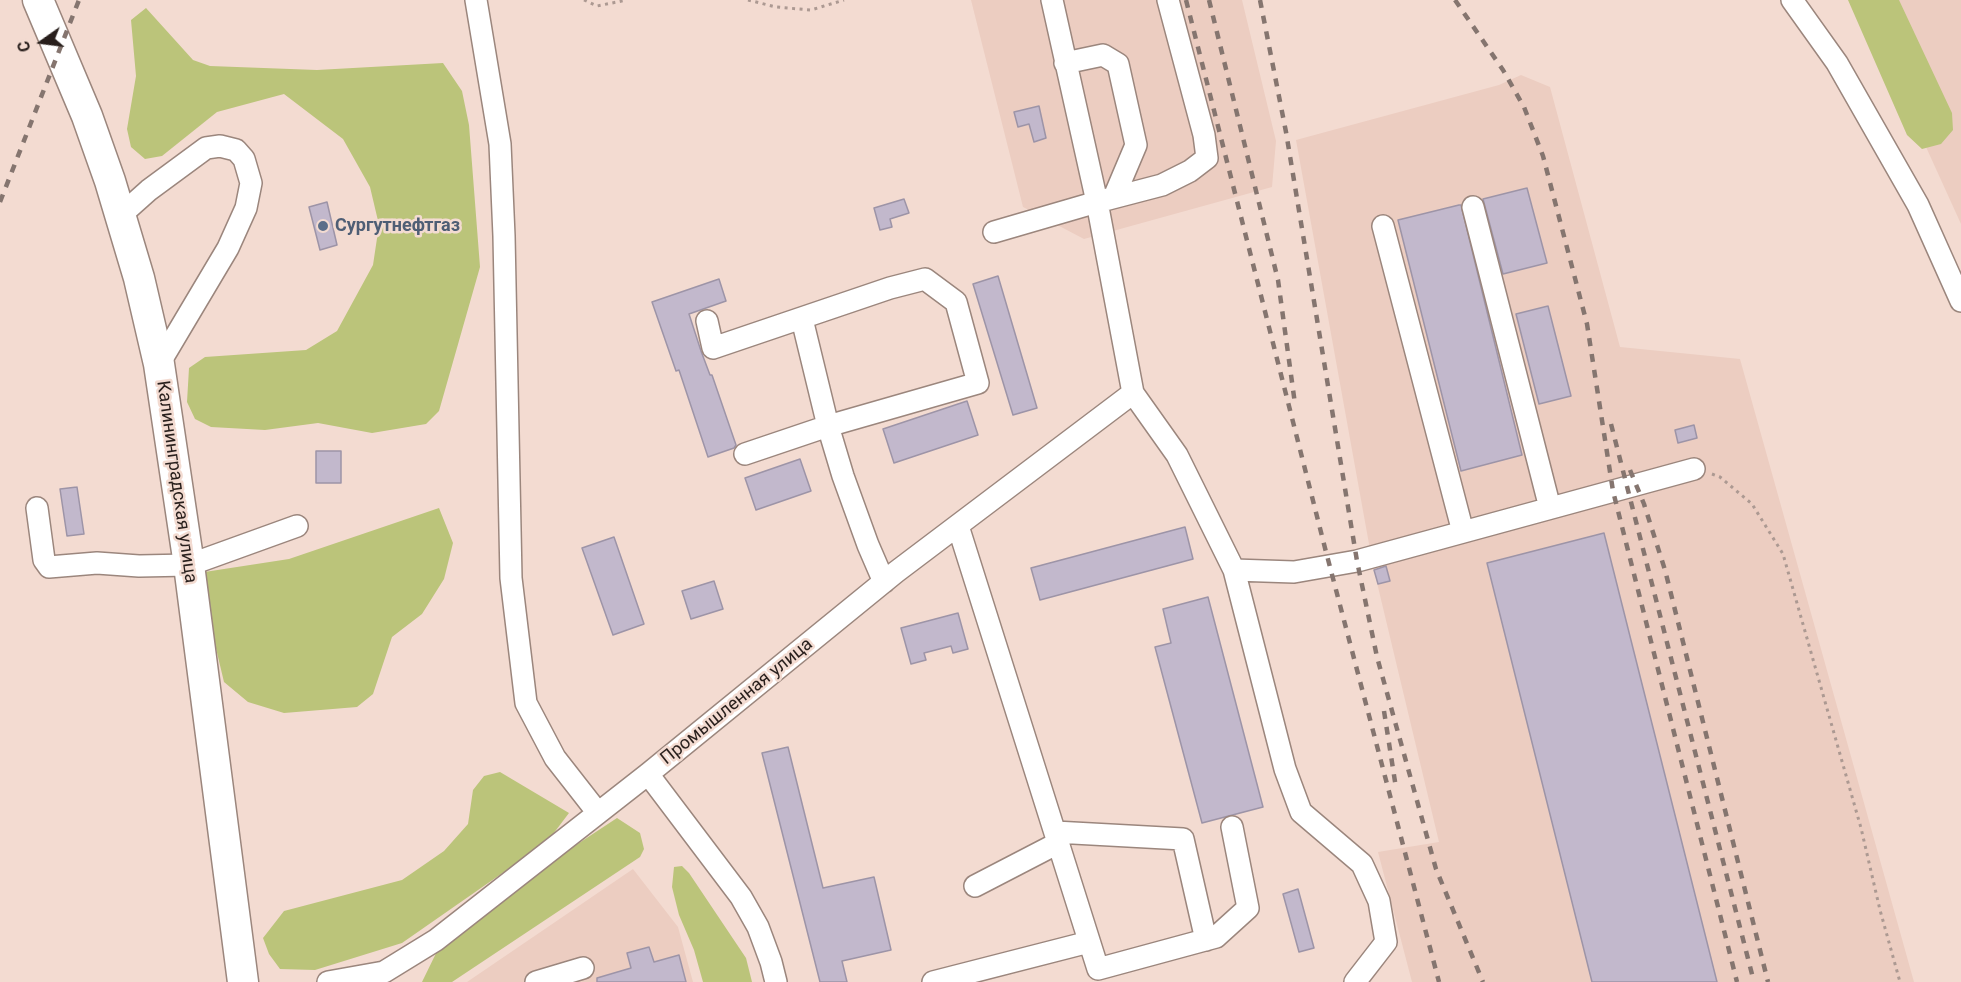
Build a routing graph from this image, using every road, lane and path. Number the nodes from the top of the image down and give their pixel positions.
1 (38, 0) edge
2 (476, 0) edge
3 (584, 0) edge
4 (627, 0) edge
5 (748, 0) edge
6 (843, 0) edge
7 (1052, 0) edge
8 (1168, 0) edge
9 (1792, 0) edge
10 (1065, 63) junction
11 (1105, 199) junction
12 (1473, 207) dead end
13 (121, 215) junction
14 (1383, 226) dead end
15 (994, 232) dead end
16 (1961, 302) edge
17 (802, 319) junction
18 (707, 321) dead end
19 (159, 364) junction
20 (1133, 393) junction
21 (828, 426) junction
22 (745, 454) dead end
23 (1694, 469) joint
24 (37, 508) dead end
25 (1550, 508) junction
26 (297, 526) dead end
27 (958, 526) junction
28 (1462, 532) junction
29 (189, 566) junction
30 (1234, 570) junction
31 (884, 582) junction
32 (648, 774) junction
33 (598, 813) junction
34 (1232, 827) dead end
35 (1056, 837) junction
36 (975, 886) dead end
37 (1206, 940) junction
38 (1089, 942) junction
39 (583, 968) dead end
40 (386, 977) edge
41 (243, 982) edge
42 (328, 982) edge
43 (536, 982) edge
44 (776, 982) edge
45 (933, 982) edge
46 (1355, 982) edge
47 (1900, 982) edge

1 - 13 highway, Калининградская улица
2 - 33 street
3 - 4 path
5 - 6 path
7 - 10 street
8 - 11 street
9 - 16 street
10 - 11 street
10 - 11 street
11 - 15 street
11 - 20 street
12 - 25 street
13 - 19 highway, Калининградская улица
13 - 19 street
14 - 28 street
17 - 18 street
17 - 21 street
17 - 21 street
19 - 29 highway, Калининградская улица
20 - 27 street, Промышленная улица
20 - 30 street
21 - 22 street
21 - 31 street
23 - 25 street
23 - 47 path
24 - 29 street
25 - 28 street
26 - 29 street
27 - 31 street, Промышленная улица
27 - 35 street
28 - 30 street
29 - 41 highway, Калининградская улица
30 - 46 street
31 - 32 street, Промышленная улица
32 - 33 street, Промышленная улица
32 - 44 street
33 - 40 street, Промышленная улица
34 - 37 street
35 - 36 street
35 - 37 street
35 - 38 street
37 - 38 street
38 - 45 street
39 - 43 street
40 - 42 street, Промышленная улица

